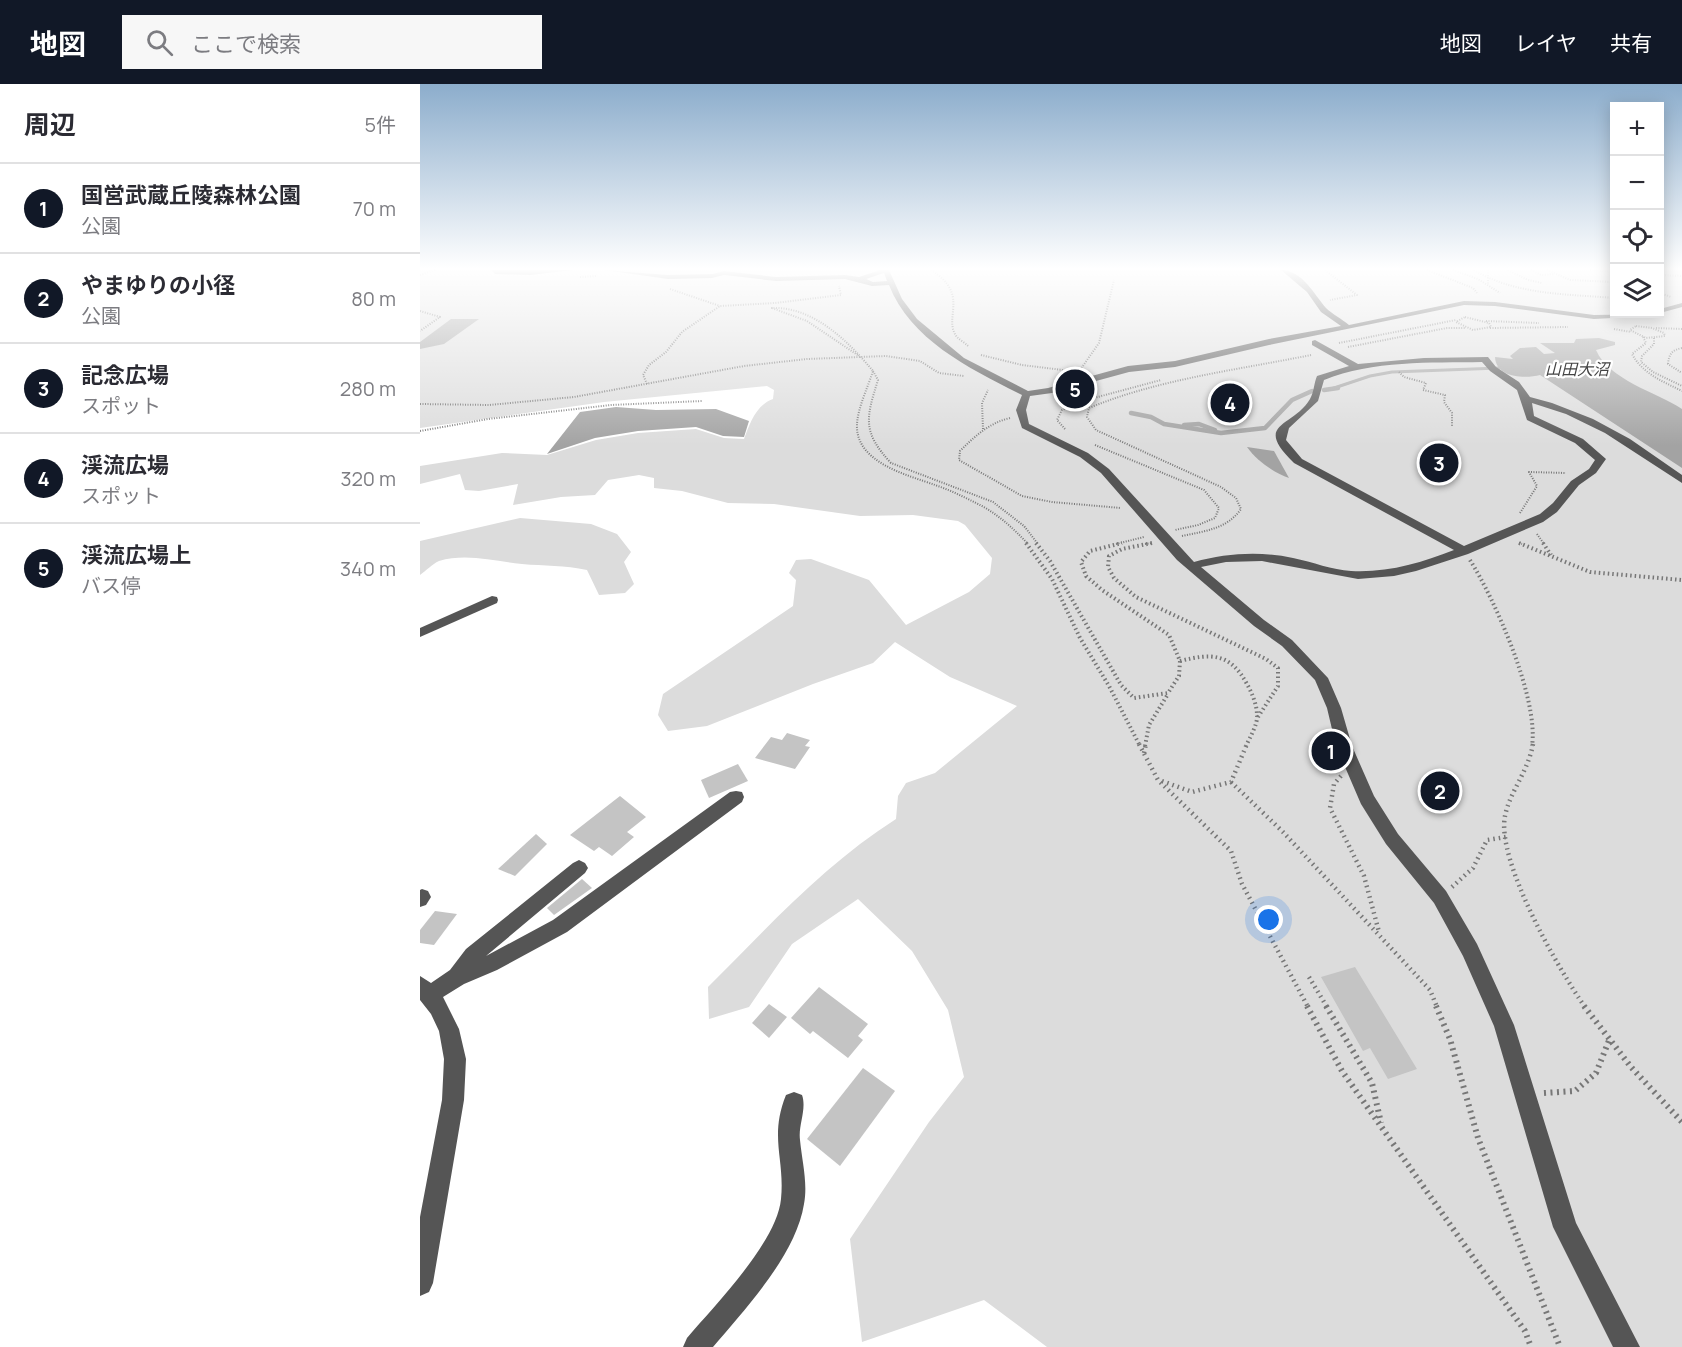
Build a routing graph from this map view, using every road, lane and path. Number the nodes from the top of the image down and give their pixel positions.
1 (686, 329) edge
2 (819, 329) edge
3 (827, 329) edge
4 (924, 329) edge
5 (953, 329) edge
6 (1102, 329) edge
7 (1343, 329) edge
8 (1375, 329) edge
9 (1413, 329) edge
10 (1442, 329) edge
11 (1612, 329) dead end
12 (1632, 329) edge
13 (1654, 329) edge
14 (1631, 332) junction
15 (1643, 337) junction
16 (1654, 338) junction
17 (1279, 340) junction
18 (1352, 340) dead end
19 (1315, 343) junction
20 (1343, 348) dead end
21 (1682, 348) edge
22 (973, 351) junction
23 (1320, 353) dead end
24 (860, 357) junction
25 (1392, 363) junction
26 (1210, 368) dead end
27 (1358, 368) junction
28 (977, 369) junction
29 (1090, 369) dead end
30 (873, 370) junction
31 (1080, 370) junction
32 (1682, 374) edge
33 (990, 375) junction
34 (647, 384) junction
35 (1682, 386) edge
36 (988, 390) dead end
37 (1682, 391) edge
38 (1027, 394) junction
39 (1526, 399) junction
40 (702, 401) dead end
41 (420, 405) edge
42 (1020, 416) junction
43 (1452, 427) dead end
44 (983, 429) junction
45 (420, 431) edge
46 (1073, 434) dead end
47 (1089, 442) dead end
48 (1591, 474) junction
49 (1682, 480) edge
50 (1139, 510) junction
51 (1530, 523) junction
52 (1168, 532) dead end
53 (1501, 536) junction
54 (1146, 537) dead end
55 (1178, 537) dead end
56 (1156, 542) dead end
57 (1464, 551) junction
58 (1552, 556) junction
59 (1186, 561) junction
60 (1682, 580) edge
61 (492, 600) dead end
62 (420, 633) edge
63 (1180, 661) junction
64 (1168, 693) junction
65 (1258, 717) junction
66 (1144, 753) junction
67 (1351, 764) junction
68 (1158, 780) junction
69 (1231, 782) junction
70 (736, 797) dead end
71 (1506, 837) junction
72 (579, 868) dead end
73 (1440, 897) junction
74 (1380, 933) junction
75 (457, 977) junction
76 (1309, 977) dead end
77 (424, 990) edge
78 (1610, 1038) junction
79 (1525, 1094) junction
80 (794, 1103) dead end
81 (1682, 1122) edge
82 (1381, 1127) junction
83 (420, 1283) edge
84 (696, 1347) edge
85 (1531, 1347) edge
86 (1560, 1347) edge
87 (1627, 1347) edge

1 - 34 path
2 - 24 path
3 - 24 path
4 - 28 street
5 - 22 path
6 - 31 path
7 - 17 street
8 - 19 street
9 - 18 path
10 - 20 path
11 - 14 path
12 - 14 path
13 - 16 path
14 - 15 path
15 - 16 path
15 - 37 path
16 - 35 path
17 - 19 street
17 - 38 street
19 - 27 street
21 - 32 path
22 - 28 path
22 - 31 path
23 - 55 path
24 - 30 path
24 - 33 path
24 - 34 path
25 - 27 street
25 - 39 street
25 - 43 path
26 - 46 path
27 - 57 street
28 - 33 street
29 - 31 path
30 - 64 path
30 - 66 path
33 - 38 street
34 - 41 path
36 - 44 path
38 - 42 street
39 - 48 street
39 - 49 street
40 - 45 path
42 - 44 path
42 - 50 street
44 - 50 path
47 - 52 path
48 - 51 street
48 - 53 path
50 - 59 street
51 - 53 street
51 - 58 path
53 - 57 street
53 - 58 path
54 - 63 path
56 - 65 path
57 - 59 street
57 - 71 path
58 - 60 path
59 - 67 street
61 - 62 street
63 - 64 path
63 - 65 path
64 - 66 path
65 - 69 path
66 - 68 path
67 - 73 street
67 - 74 path
68 - 69 path
68 - 82 path
69 - 74 path
70 - 75 street
71 - 73 path
71 - 78 path
72 - 75 street
73 - 79 street
74 - 86 path
75 - 77 street
76 - 82 path
77 - 83 street
78 - 79 path
78 - 81 path
79 - 87 street
80 - 84 street
82 - 85 path

